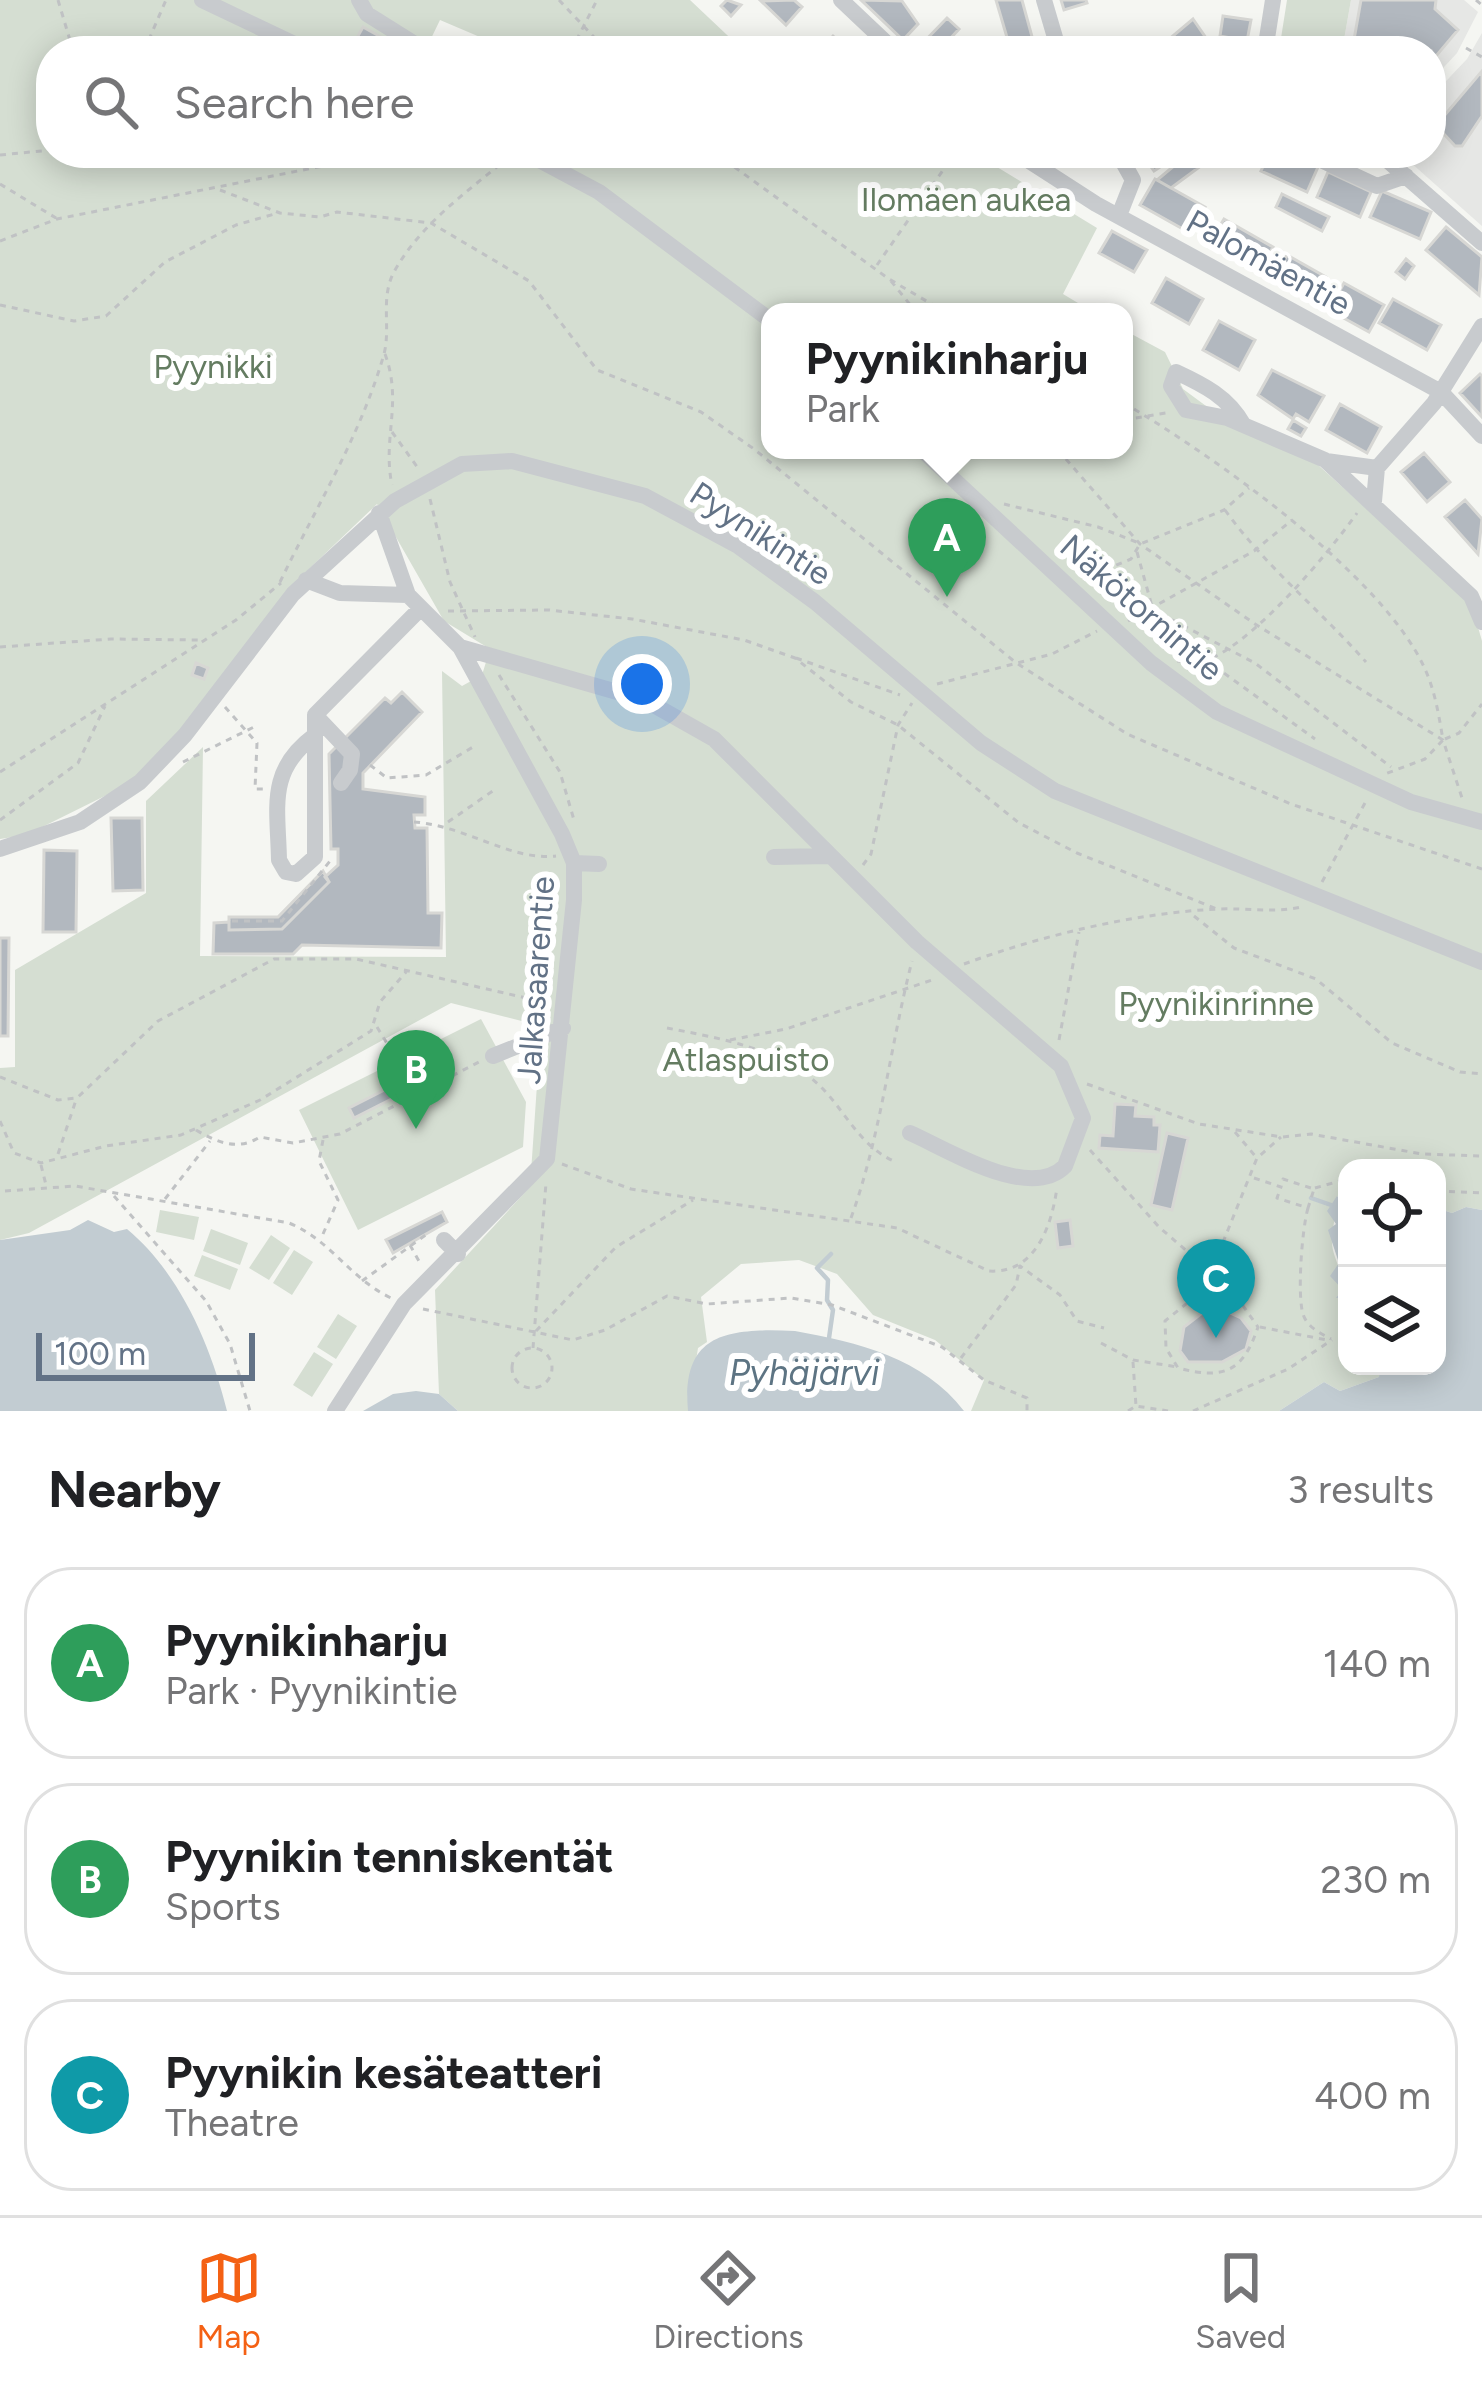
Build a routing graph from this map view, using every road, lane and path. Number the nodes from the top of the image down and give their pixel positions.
1 (58, 0) edge
2 (166, 0) edge
3 (202, 0) edge
4 (359, 0) edge
5 (559, 0) edge
6 (597, 0) edge
7 (841, 0) edge
8 (1044, 0) edge
9 (1273, 0) edge
10 (1476, 0) edge
11 (1482, 5) edge
12 (585, 28) junction
13 (69, 36) edge
14 (150, 36) edge
15 (278, 36) edge
16 (402, 36) edge
17 (580, 36) edge
18 (593, 36) edge
19 (879, 36) edge
20 (1055, 36) edge
21 (1267, 36) edge
22 (1466, 48) dead end
23 (1482, 57) edge
24 (36, 151) edge
25 (0, 154) edge
26 (321, 168) edge
27 (496, 168) edge
28 (554, 168) edge
29 (736, 168) edge
30 (945, 168) edge
31 (1040, 168) edge
32 (1126, 168) edge
33 (1346, 168) edge
34 (1397, 168) edge
35 (1406, 176) junction
36 (0, 184) edge
37 (220, 190) junction
38 (280, 213) junction
39 (1120, 213) junction
40 (58, 219) junction
41 (431, 224) junction
42 (0, 241) edge
43 (1482, 243) edge
44 (876, 267) junction
45 (889, 280) junction
46 (908, 303) edge
47 (929, 303) edge
48 (0, 305) edge
49 (761, 313) edge
50 (1482, 326) edge
51 (385, 352) junction
52 (1441, 392) junction
53 (1133, 409) edge
54 (1186, 410) junction
55 (1145, 416) junction
56 (1133, 418) edge
57 (1243, 424) junction
58 (392, 432) junction
59 (1482, 436) edge
60 (761, 457) edge
61 (764, 459) edge
62 (932, 459) edge
63 (1066, 459) edge
64 (1325, 460) junction
65 (1377, 468) junction
66 (424, 482) junction
67 (1251, 487) junction
68 (989, 499) dead end
69 (395, 501) junction
70 (1374, 501) junction
71 (1224, 510) junction
72 (379, 513) junction
73 (1294, 519) junction
74 (1140, 544) junction
75 (1254, 551) junction
76 (1137, 553) junction
77 (1327, 556) junction
78 (1101, 574) junction
79 (1065, 583) junction
80 (1194, 583) junction
81 (293, 585) junction
82 (1298, 587) junction
83 (414, 602) junction
84 (1153, 610) junction
85 (468, 613) junction
86 (1482, 622) edge
87 (1255, 623) junction
88 (1108, 625) junction
89 (200, 640) junction
90 (0, 647) edge
91 (460, 647) junction
92 (1226, 648) junction
93 (487, 654) junction
94 (795, 658) junction
95 (1015, 662) junction
96 (1204, 662) junction
97 (1366, 662) dead end
98 (1151, 663) junction
99 (920, 692) junction
100 (106, 702) junction
101 (1482, 704) edge
102 (224, 706) dead end
103 (315, 715) junction
104 (898, 725) junction
105 (256, 726) dead end
106 (250, 732) junction
107 (314, 736) junction
108 (1443, 740) junction
109 (1325, 745) dead end
110 (473, 747) dead end
111 (177, 764) dead end
112 (370, 765) dead end
113 (0, 772) edge
114 (341, 783) dead end
115 (279, 788) junction
116 (496, 788) dead end
117 (1368, 797) dead end
118 (0, 820) edge
119 (1475, 820) edge
120 (415, 822) dead end
121 (447, 823) junction
122 (1356, 823) junction
123 (0, 848) edge
124 (830, 856) junction
125 (774, 857) dead end
126 (573, 859) junction
127 (599, 864) dead end
128 (1482, 868) edge
129 (853, 879) junction
130 (1319, 887) dead end
131 (1311, 902) dead end
132 (1219, 909) junction
133 (1190, 914) junction
134 (1080, 930) junction
135 (917, 942) junction
136 (1482, 962) edge
137 (407, 971) junction
138 (952, 972) junction
139 (904, 990) junction
140 (565, 1007) junction
141 (375, 1025) junction
142 (563, 1028) junction
143 (667, 1028) dead end
144 (730, 1040) junction
145 (493, 1056) joint
146 (1053, 1059) junction
147 (1482, 1074) edge
148 (0, 1077) edge
149 (1069, 1078) junction
150 (436, 1082) junction
151 (76, 1098) junction
152 (0, 1121) edge
153 (194, 1130) junction
154 (1233, 1130) junction
155 (2, 1132) edge
156 (910, 1132) dead end
157 (1282, 1137) junction
158 (325, 1138) junction
159 (211, 1139) junction
160 (1088, 1149) dead end
161 (874, 1153) junction
162 (1482, 1156) edge
163 (57, 1157) junction
164 (1257, 1158) junction
165 (547, 1159) junction
166 (896, 1162) dead end
167 (41, 1163) junction
168 (1058, 1174) junction
169 (1252, 1178) junction
170 (1338, 1182) edge
171 (1281, 1187) junction
172 (47, 1188) junction
173 (1314, 1189) junction
174 (5, 1191) dead end
175 (1446, 1191) edge
176 (1482, 1193) edge
177 (112, 1195) junction
178 (693, 1200) junction
179 (164, 1201) junction
180 (1308, 1208) junction
181 (851, 1218) junction
182 (441, 1234) joint
183 (322, 1236) junction
184 (410, 1243) junction
185 (458, 1254) junction
186 (419, 1262) dead end
187 (1020, 1266) junction
188 (1211, 1272) junction
189 (361, 1282) junction
190 (1212, 1283) junction
191 (404, 1304) junction
192 (1258, 1327) junction
193 (1104, 1328) dead end
194 (535, 1333) junction
195 (1332, 1340) junction
196 (1100, 1343) dead end
197 (533, 1348) junction
198 (960, 1360) junction
199 (1133, 1360) junction
200 (1178, 1368) junction
201 (1136, 1406) junction
202 (250, 1411) edge
203 (335, 1411) edge
204 (1027, 1411) edge
205 (1128, 1411) edge
206 (1168, 1411) edge
207 (1192, 1411) edge

1 - 13 path
2 - 14 path
3 - 15 street
4 - 16 street
5 - 12 path
6 - 12 path
7 - 19 street
8 - 20 street
9 - 21 street
10 - 11 path
12 - 17 path
12 - 18 path
22 - 23 path
24 - 25 path
26 - 37 path
27 - 41 path
28 - 49 street
29 - 44 path
30 - 44 path
31 - 39 street, Palomäentie
32 - 39 street
33 - 35 street
34 - 35 street
35 - 43 street
36 - 40 path
37 - 38 path
37 - 40 path
38 - 41 path
38 - 48 path
39 - 52 street, Palomäentie
40 - 42 path
41 - 51 path
41 - 60 path
44 - 45 path
45 - 46 path
45 - 47 path
50 - 52 street
51 - 58 path
51 - 81 path
52 - 59 street, Palomäentie
52 - 65 street
53 - 55 path
54 - 55 path
54 - 57 street
54 - 57 street
55 - 56 path
55 - 67 path
57 - 64 street
58 - 66 path
58 - 69 path
61 - 95 path
62 - 79 street, Näkötornintie
63 - 74 path
64 - 65 street
64 - 70 street
65 - 70 street
66 - 69 street, Pyynikintie
66 - 85 path
66 - 99 street, Pyynikintie
67 - 71 path
67 - 73 path
68 - 74 path
69 - 72 street, Pyynikintie
70 - 77 path
70 - 86 street
71 - 74 path
71 - 75 path
72 - 81 street, Pyynikintie
72 - 83 street, Jalkasaarentie
73 - 75 path
73 - 77 path
74 - 76 path
74 - 80 path
75 - 80 path
75 - 82 path
76 - 78 path
76 - 84 path
77 - 82 path
77 - 108 path
78 - 79 path
78 - 84 path
79 - 88 street, Näkötornintie
80 - 84 path
80 - 87 path
81 - 83 street
81 - 89 path
81 - 123 street, Pyynikintie
82 - 87 path
82 - 97 path
83 - 85 path
83 - 91 street, Jalkasaarentie
83 - 103 street
84 - 88 path
84 - 92 path
84 - 96 path
85 - 93 path
85 - 94 path
87 - 92 path
87 - 108 path
88 - 95 path
88 - 98 street, Näkötornintie
89 - 90 path
89 - 100 path
91 - 93 street
91 - 126 street, Jalkasaarentie
92 - 96 path
92 - 108 path
93 - 124 street
93 - 126 path
94 - 99 path
94 - 104 path
95 - 99 path
95 - 122 path
96 - 98 path
96 - 109 path
98 - 119 street, Näkötornintie
99 - 104 path
99 - 136 street, Pyynikintie
100 - 113 path
100 - 118 path
101 - 108 path
102 - 106 path
103 - 107 street
103 - 114 street
104 - 129 path
104 - 132 path
105 - 106 path
106 - 111 path
106 - 115 path
107 - 115 street
107 - 115 street
108 - 119 path
110 - 112 path
116 - 121 path
117 - 122 path
120 - 121 path
121 - 126 path
122 - 128 path
122 - 130 path
124 - 125 street
124 - 129 street
126 - 127 street
126 - 140 street, Jalkasaarentie
129 - 135 street
131 - 132 path
132 - 133 path
133 - 134 path
133 - 147 path
134 - 138 path
134 - 146 path
135 - 138 street
135 - 139 path
137 - 140 path
137 - 141 path
137 - 151 path
138 - 139 path
138 - 146 street
139 - 144 path
139 - 161 path
140 - 142 street, Jalkasaarentie
141 - 150 path
141 - 153 path
142 - 145 street
142 - 165 street, Jalkasaarentie
143 - 144 path
144 - 161 path
145 - 150 path
146 - 149 street
148 - 151 path
149 - 154 path
149 - 168 street
150 - 158 path
151 - 163 path
152 - 155 path
153 - 159 path
153 - 163 path
154 - 157 path
154 - 164 path
155 - 167 path
156 - 168 street
157 - 162 path
157 - 164 path
158 - 159 path
158 - 183 path
159 - 179 path
160 - 188 path
161 - 166 path
161 - 181 path
163 - 167 path
164 - 169 path
165 - 178 path
165 - 185 street
165 - 194 path
167 - 172 path
168 - 187 path
169 - 171 path
169 - 188 path
170 - 173 path
171 - 173 path
171 - 180 path
172 - 174 path
172 - 177 path
173 - 180 path
175 - 176 path
177 - 179 path
177 - 202 path
178 - 181 path
178 - 194 path
179 - 183 path
180 - 195 path
181 - 187 path
182 - 184 path
182 - 185 street
183 - 189 path
184 - 186 path
184 - 189 path
185 - 191 street
187 - 193 path
187 - 198 path
188 - 190 path
189 - 191 path
190 - 192 path
190 - 200 path
191 - 194 path
191 - 203 street
192 - 195 path
192 - 200 path
194 - 197 path
194 - 198 path
195 - 207 path
196 - 199 path
197 - 197 path
198 - 204 path
199 - 200 path
199 - 201 path
201 - 205 path
201 - 206 path

